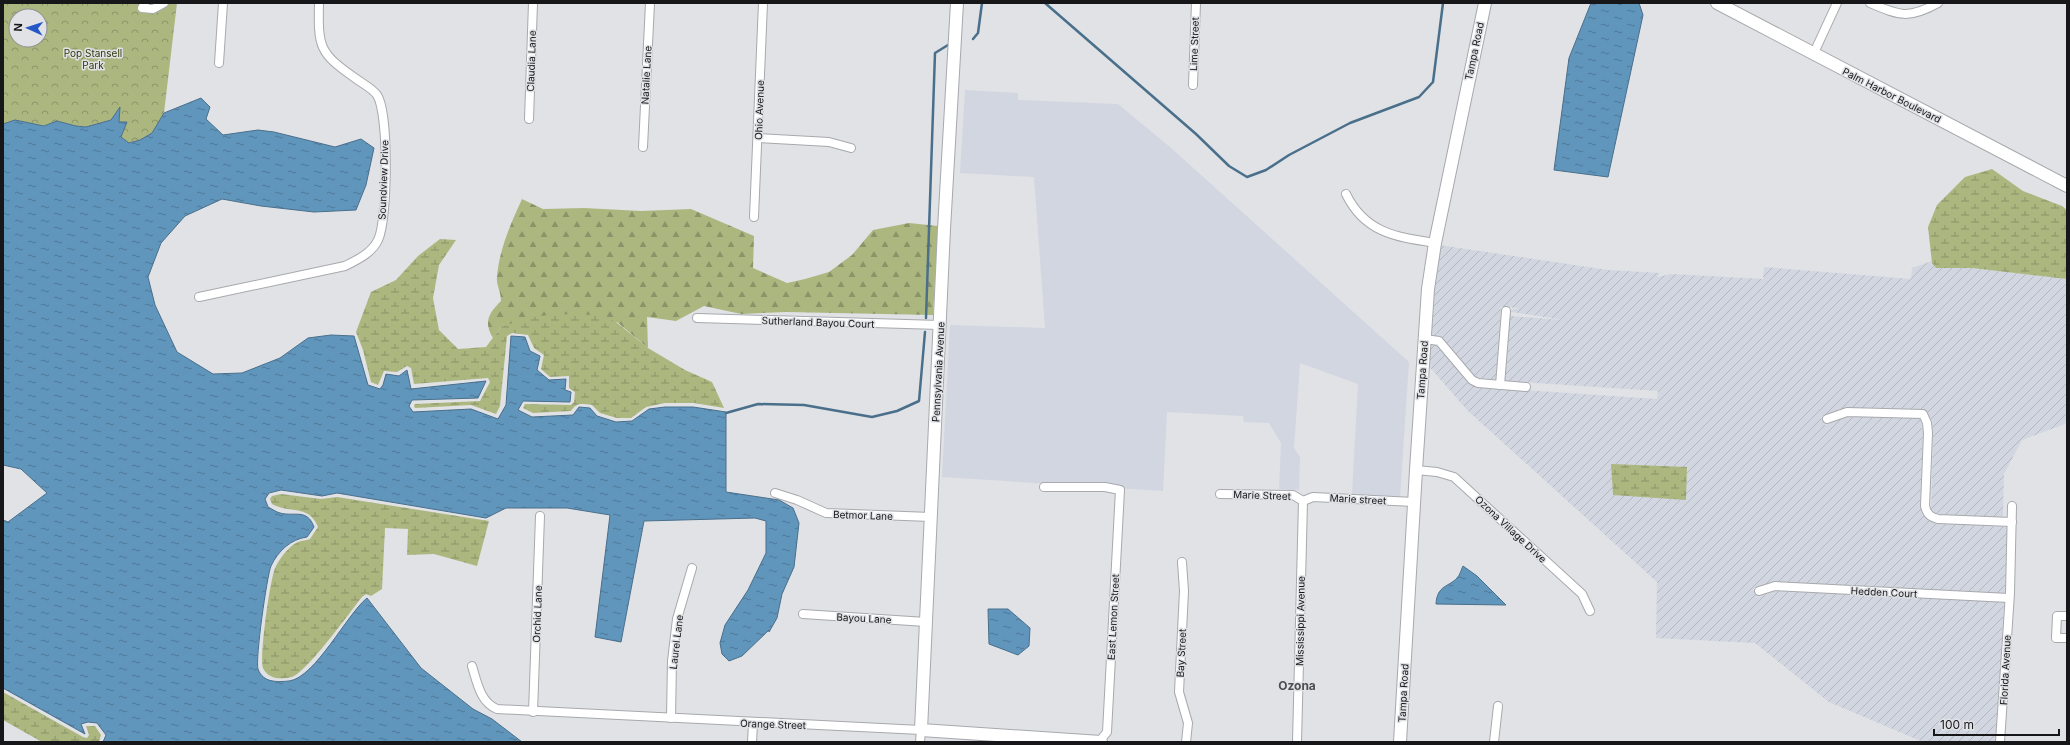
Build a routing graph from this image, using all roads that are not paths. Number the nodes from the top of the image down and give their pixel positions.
1 (145, 3) edge
2 (164, 3) edge
3 (223, 3) edge
4 (319, 3) edge
5 (533, 3) edge
6 (650, 3) edge
7 (763, 3) edge
8 (957, 3) edge
9 (1196, 3) edge
10 (1485, 3) edge
11 (1717, 3) edge
12 (1837, 3) edge
13 (1870, 3) edge
14 (1938, 3) edge
15 (1814, 55) junction
16 (220, 62) dead end
17 (1193, 85) dead end
18 (529, 119) dead end
19 (758, 138) junction
20 (643, 147) dead end
21 (851, 148) dead end
22 (2067, 186) edge
23 (1346, 194) dead end
24 (754, 217) dead end
25 (1434, 243) junction
26 (199, 297) dead end
27 (1506, 311) dead end
28 (697, 318) dead end
29 (940, 325) junction
30 (1424, 339) junction
31 (1500, 385) junction
32 (1526, 387) dead end
33 (1827, 419) dead end
34 (1416, 470) junction
35 (1044, 487) dead end
36 (775, 493) dead end
37 (1220, 494) dead end
38 (1303, 501) junction
39 (1414, 502) junction
40 (2012, 506) dead end
41 (540, 516) dead end
42 (931, 517) junction
43 (2012, 522) junction
44 (1182, 562) dead end
45 (692, 568) dead end
46 (1760, 591) dead end
47 (2009, 598) junction
48 (1590, 612) dead end
49 (803, 614) dead end
50 (2067, 616) edge
51 (926, 622) junction
52 (2067, 638) edge
53 (472, 666) dead end
54 (1498, 706) dead end
55 (534, 712) junction
56 (671, 718) junction
57 (752, 723) junction
58 (921, 736) edge
59 (752, 742) edge
60 (1099, 742) edge
61 (1186, 742) edge
62 (1297, 742) edge
63 (1400, 742) edge
64 (1494, 742) edge
65 (2000, 742) edge

1 - 2 street
3 - 16 street
4 - 26 street, Soundview Drive
5 - 18 street, Claudia Lane
6 - 20 street, Natalie Lane
7 - 19 street, Ohio Avenue
8 - 29 street, Pennsylvania Avenue
9 - 17 street, Lime Street
10 - 25 street, Tampa Road
11 - 15 street, Palm Harbor Boulevard
12 - 15 street
13 - 14 street
15 - 22 street, Palm Harbor Boulevard
19 - 21 street
19 - 24 street, Ohio Avenue
23 - 25 street
25 - 30 street, Tampa Road
27 - 31 street
28 - 29 street, Sutherland Bayou Court
29 - 42 street, Pennsylvania Avenue
30 - 31 street
30 - 34 street, Tampa Road
31 - 32 street
33 - 43 street
34 - 39 street, Tampa Road
34 - 48 street, Ozona Village Drive
35 - 60 street, East Lemon Street
36 - 42 street, Betmor Lane
37 - 38 street, Marie Street
38 - 39 street, Marie street
38 - 62 street, Mississippi Avenue
39 - 63 street, Tampa Road
40 - 43 street, Florida Avenue
41 - 55 street, Orchid Lane
42 - 51 street, Pennsylvania Avenue
43 - 47 street, Florida Avenue
44 - 61 street, Bay Street
45 - 56 street, Laurel Lane
46 - 47 street, Hedden Court
47 - 65 street, Florida Avenue
49 - 51 street, Bayou Lane
50 - 52 street
51 - 58 street, Pennsylvania Avenue
53 - 55 street, Orange Street
54 - 64 street
55 - 56 street, Orange Street
56 - 57 street, Orange Street
57 - 58 street, Orange Street
57 - 59 street
58 - 60 street, Orange Street

